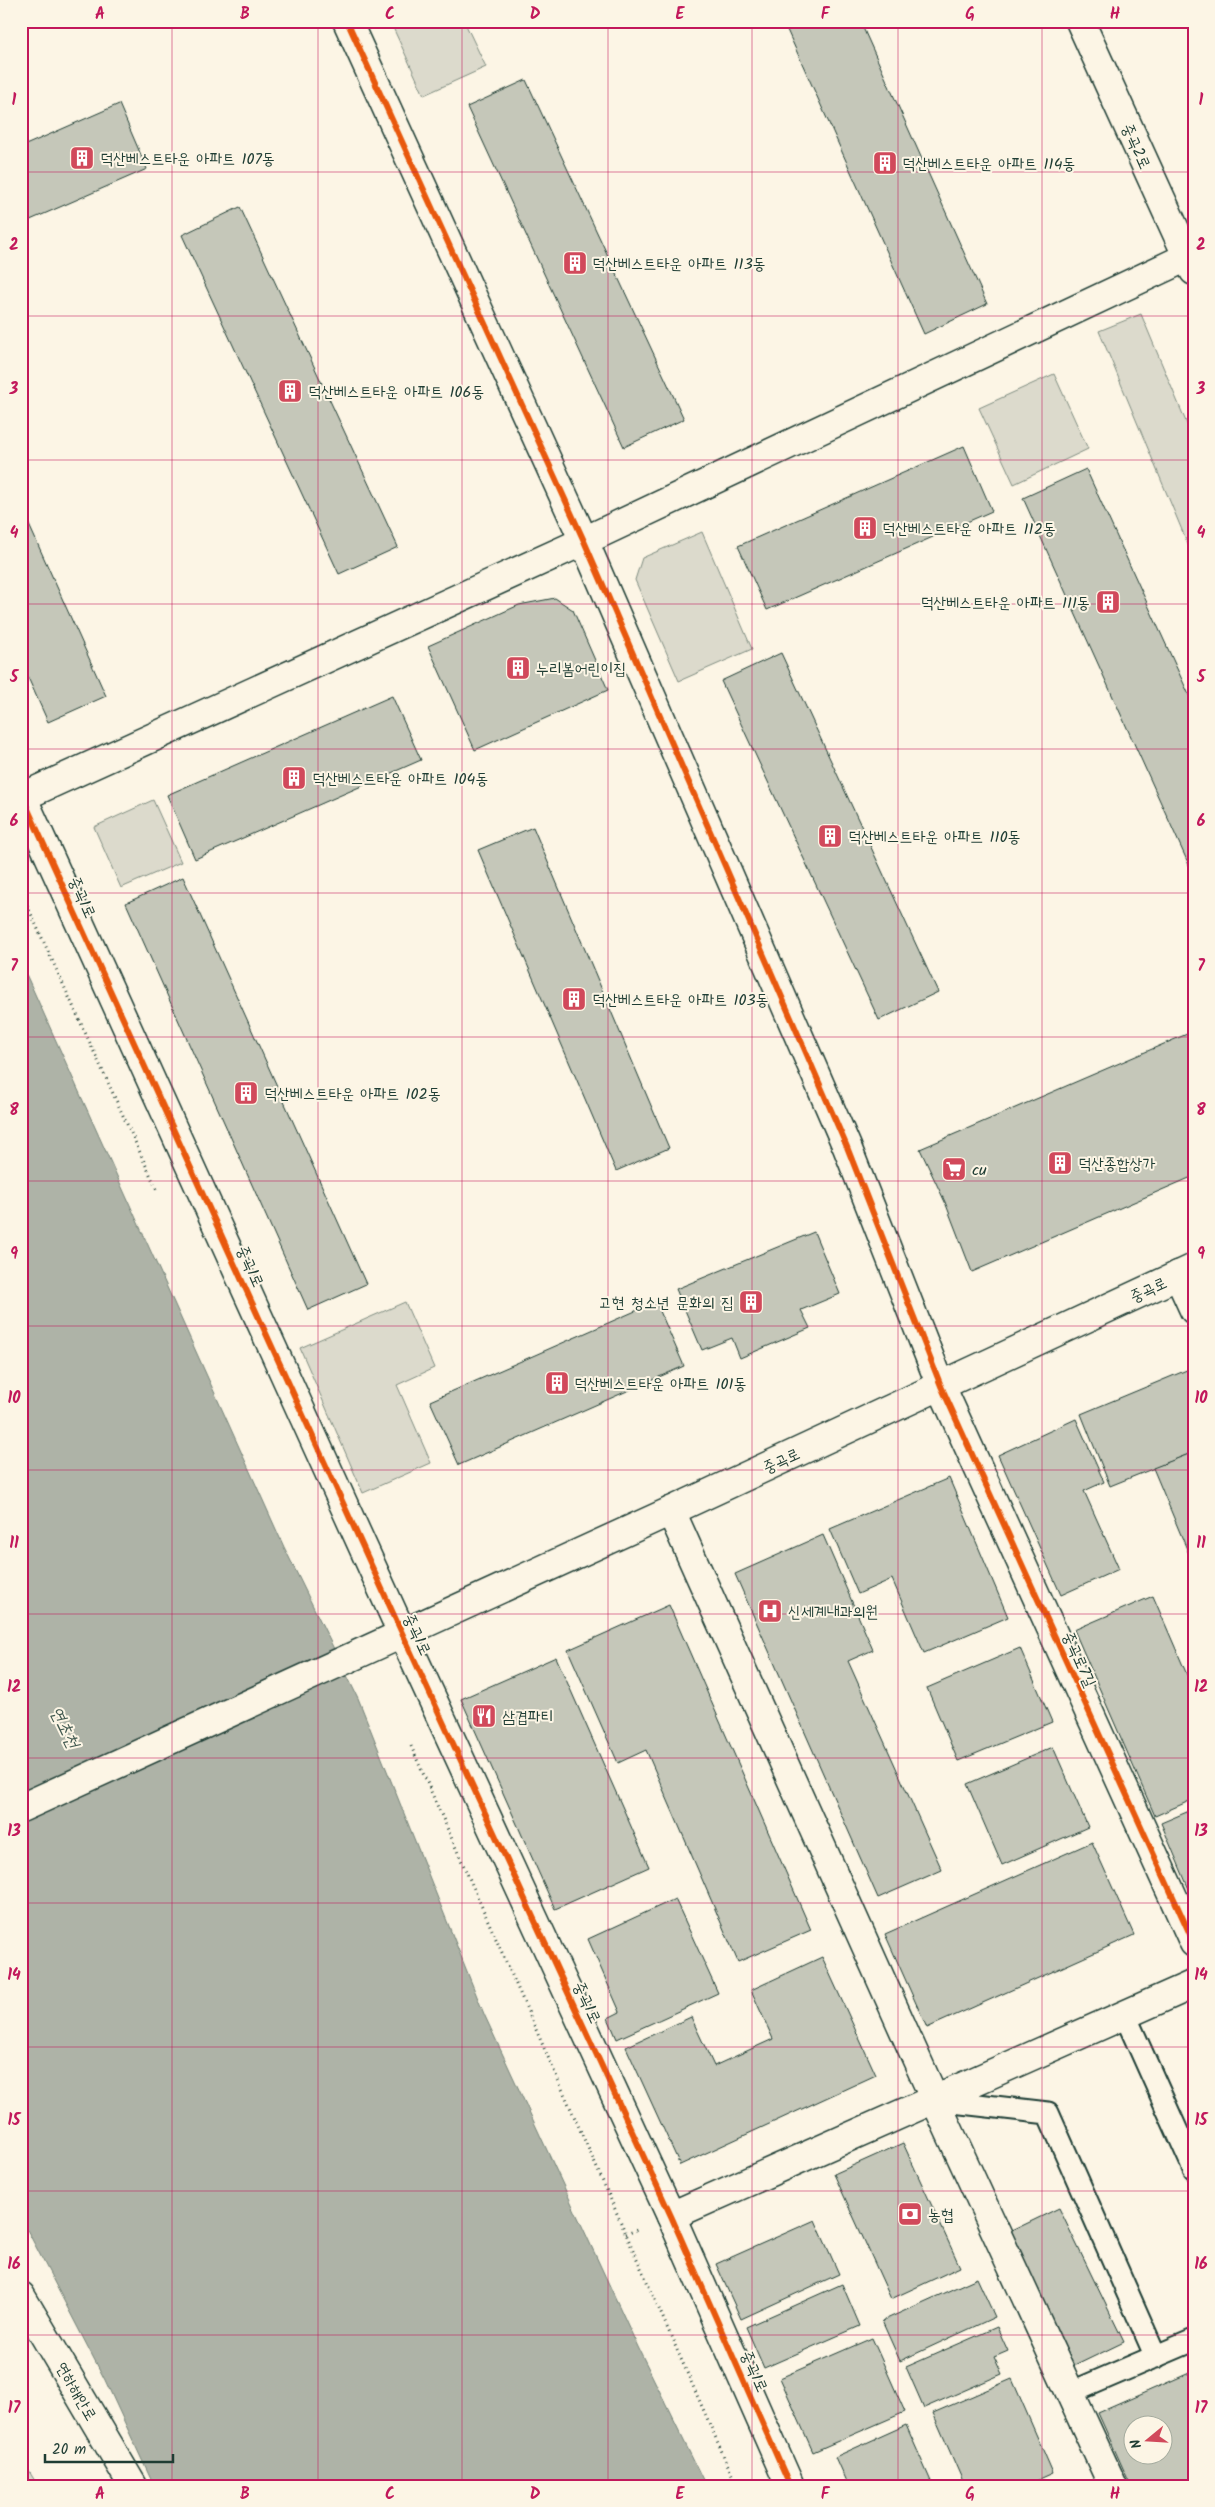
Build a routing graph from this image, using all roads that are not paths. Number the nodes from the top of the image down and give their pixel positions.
1 (347, 21) edge
2 (1080, 21) edge
3 (1191, 264) edge
4 (584, 541) junction
5 (22, 796) edge
6 (1186, 1272) edge
7 (1194, 1310) edge
8 (941, 1386) junction
9 (672, 1511) junction
10 (402, 1633) junction
11 (21, 1808) edge
12 (1194, 1943) edge
13 (1194, 1984) edge
14 (1125, 2015) junction
15 (935, 2100) junction
16 (1194, 2169) edge
17 (671, 2216) junction
18 (21, 2296) edge
19 (1194, 2340) edge
20 (1156, 2357) junction
21 (1070, 2393) junction
22 (132, 2486) edge
23 (790, 2486) edge
24 (1113, 2486) edge

1 - 4 street, 중곡로7길
2 - 3 street, 중곡2로
3 - 4 street
4 - 5 street
4 - 8 street, 중곡로7길
5 - 10 street, 중곡1로
6 - 7 street
6 - 8 street, 중곡로
8 - 9 street, 중곡로
8 - 12 street, 중곡로7길
9 - 10 street, 중곡로
9 - 15 street
10 - 11 street, 중곡로
10 - 17 street, 중곡1로
13 - 14 street
14 - 15 street
14 - 16 lane
15 - 17 street
15 - 20 lane
15 - 21 street
17 - 23 street, 중곡1로
18 - 22 street, 연하해안로
19 - 20 lane
20 - 21 lane
21 - 24 street

